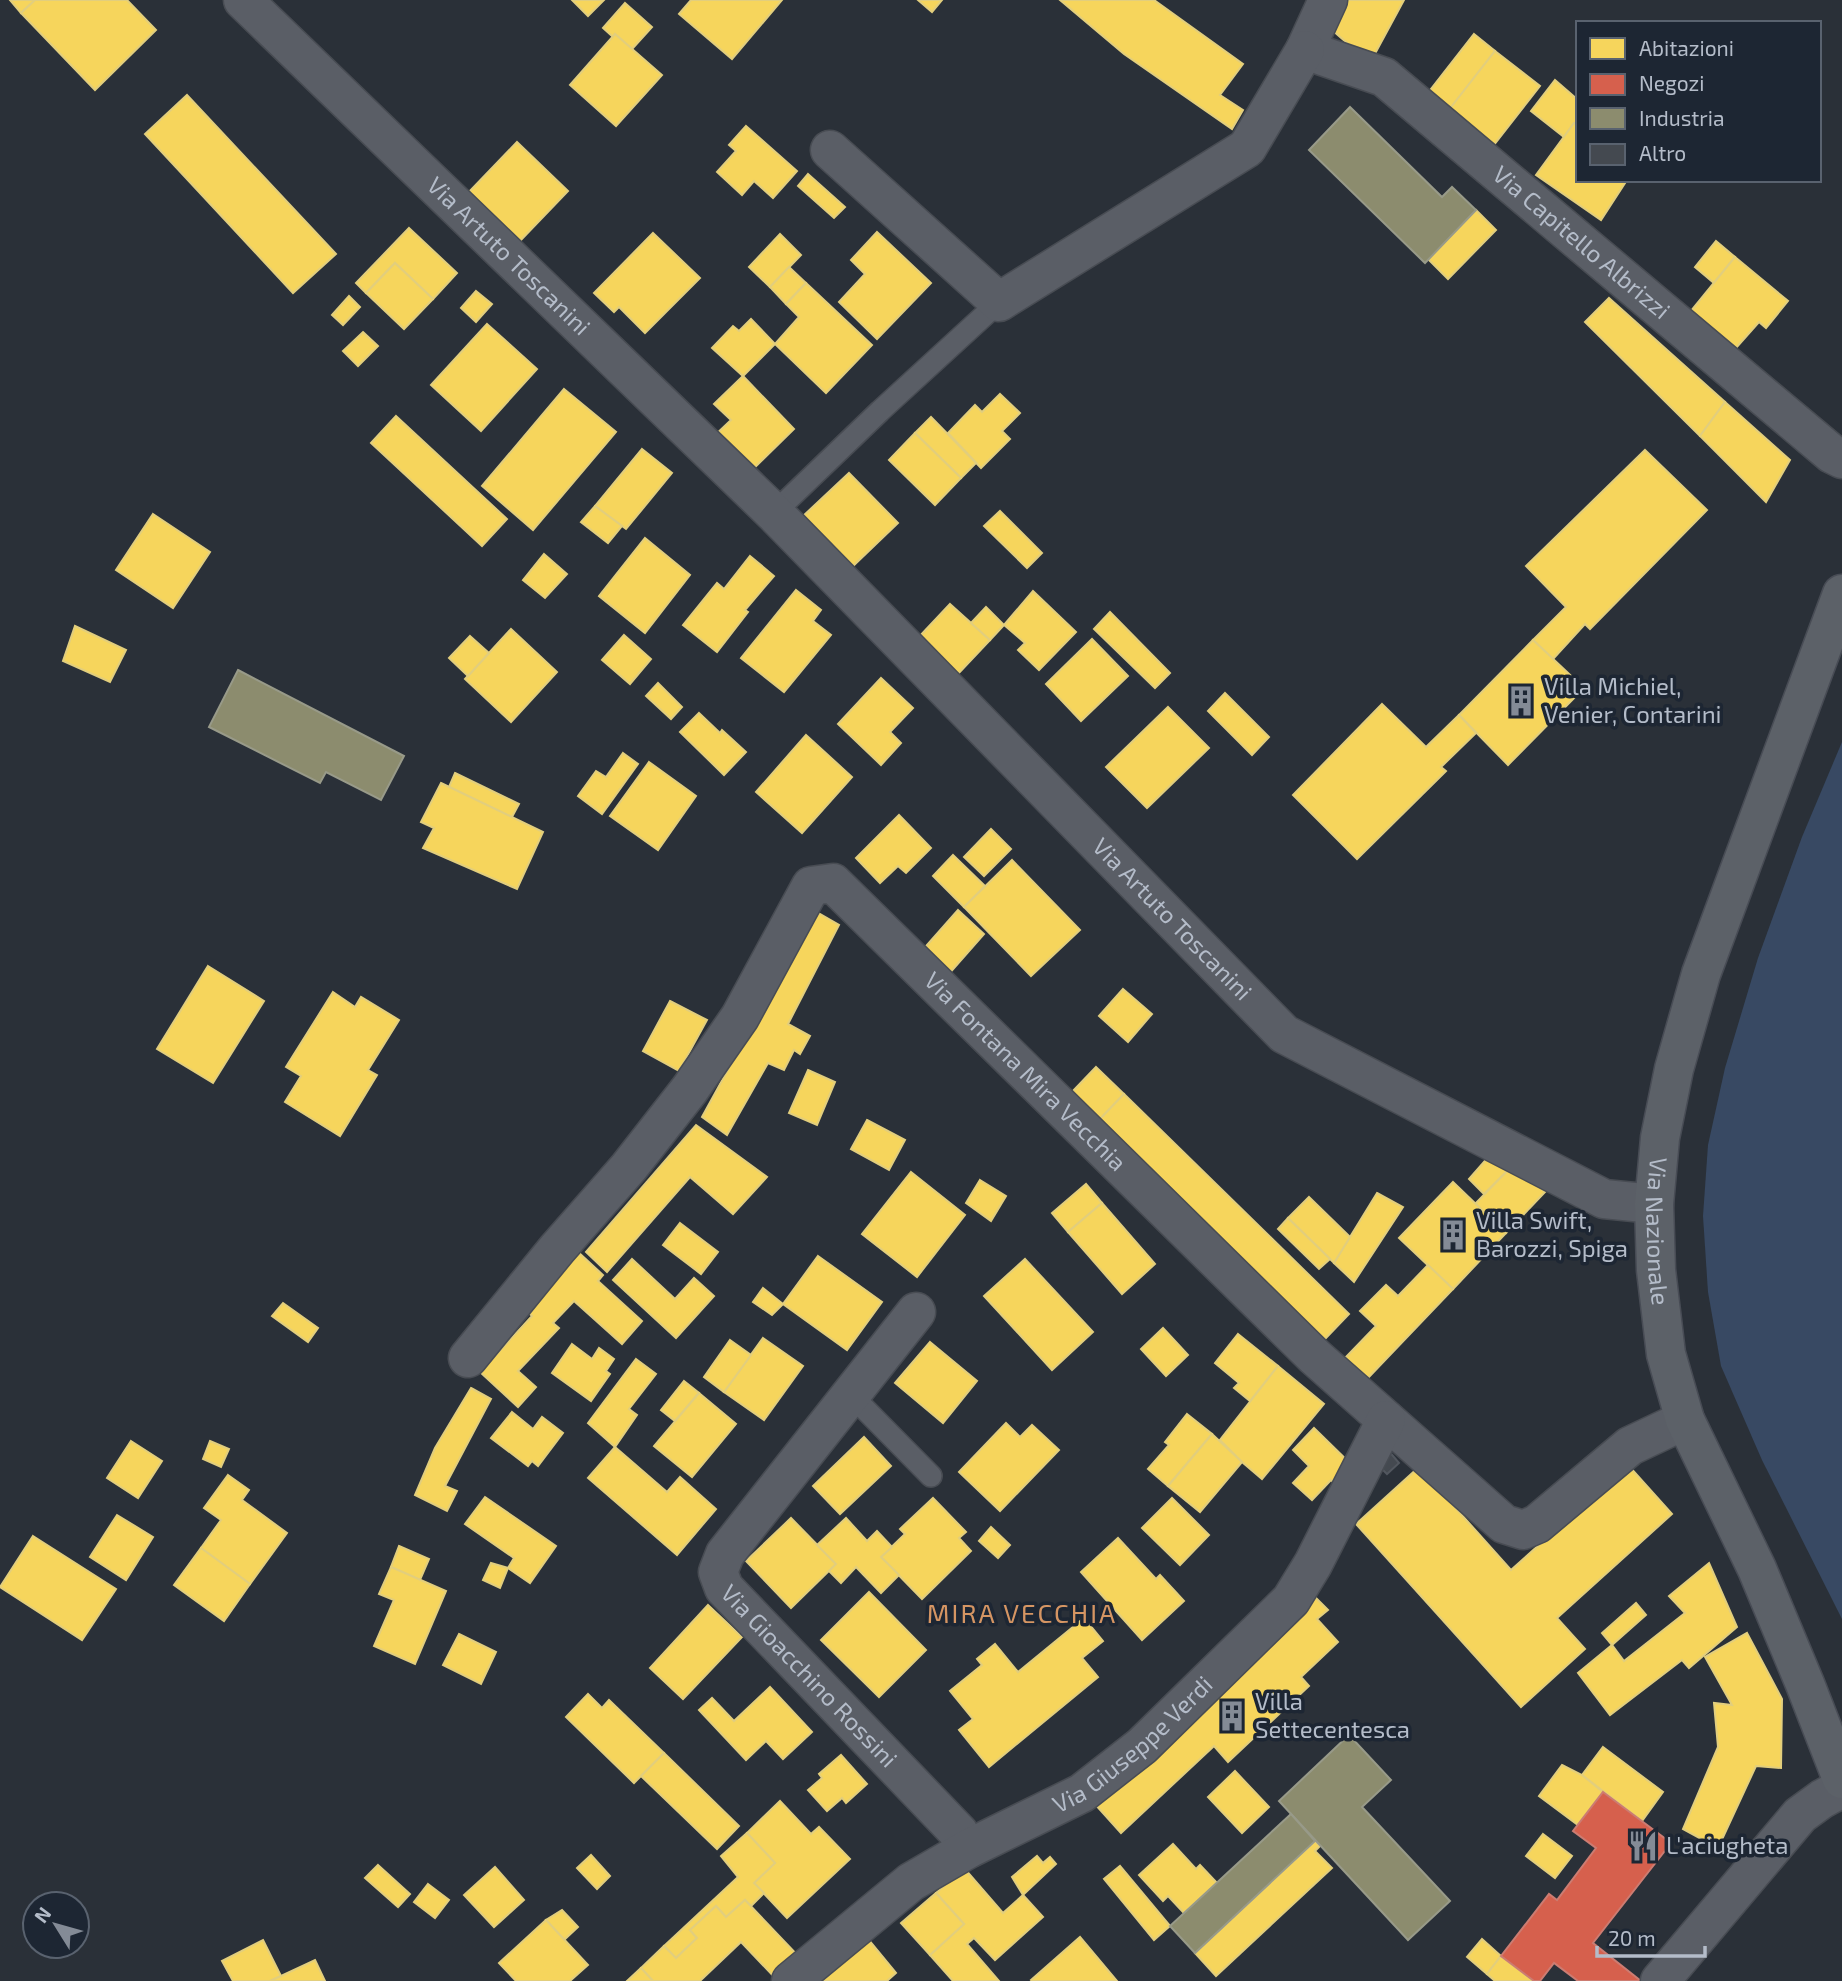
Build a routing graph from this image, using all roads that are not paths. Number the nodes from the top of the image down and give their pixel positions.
1 (243, 0) edge
2 (1328, 0) edge
3 (1305, 50) junction
4 (830, 150) dead end
5 (999, 302) junction
6 (1842, 458) edge
7 (774, 513) junction
8 (1842, 594) edge
9 (1654, 1204) junction
10 (916, 1312) dead end
11 (468, 1358) dead end
12 (851, 1395) junction
13 (1386, 1420) junction
14 (1685, 1420) junction
15 (931, 1476) dead end
16 (1842, 1779) edge
17 (1842, 1788) edge
18 (968, 1849) junction
19 (791, 1981) edge
20 (1660, 1981) edge

1 - 7 street, Via Artuto Toscanini
2 - 3 street
3 - 5 street
3 - 6 street, Via Capitello Albrizzi
4 - 5 street
5 - 7 lane
7 - 9 street, Via Artuto Toscanini
8 - 9 main road, Via Nazionale
9 - 14 main road, Via Nazionale
10 - 12 street, Via Gioacchino Rossini
11 - 13 street, Via Fontana Mira Vecchia
12 - 15 lane
12 - 18 street, Via Gioacchino Rossini
13 - 14 street, Via Fontana Mira Vecchia
13 - 18 street, Via Giuseppe Verdi
14 - 16 main road, Via Nazionale
17 - 20 street
18 - 19 street, Via Giuseppe Verdi

